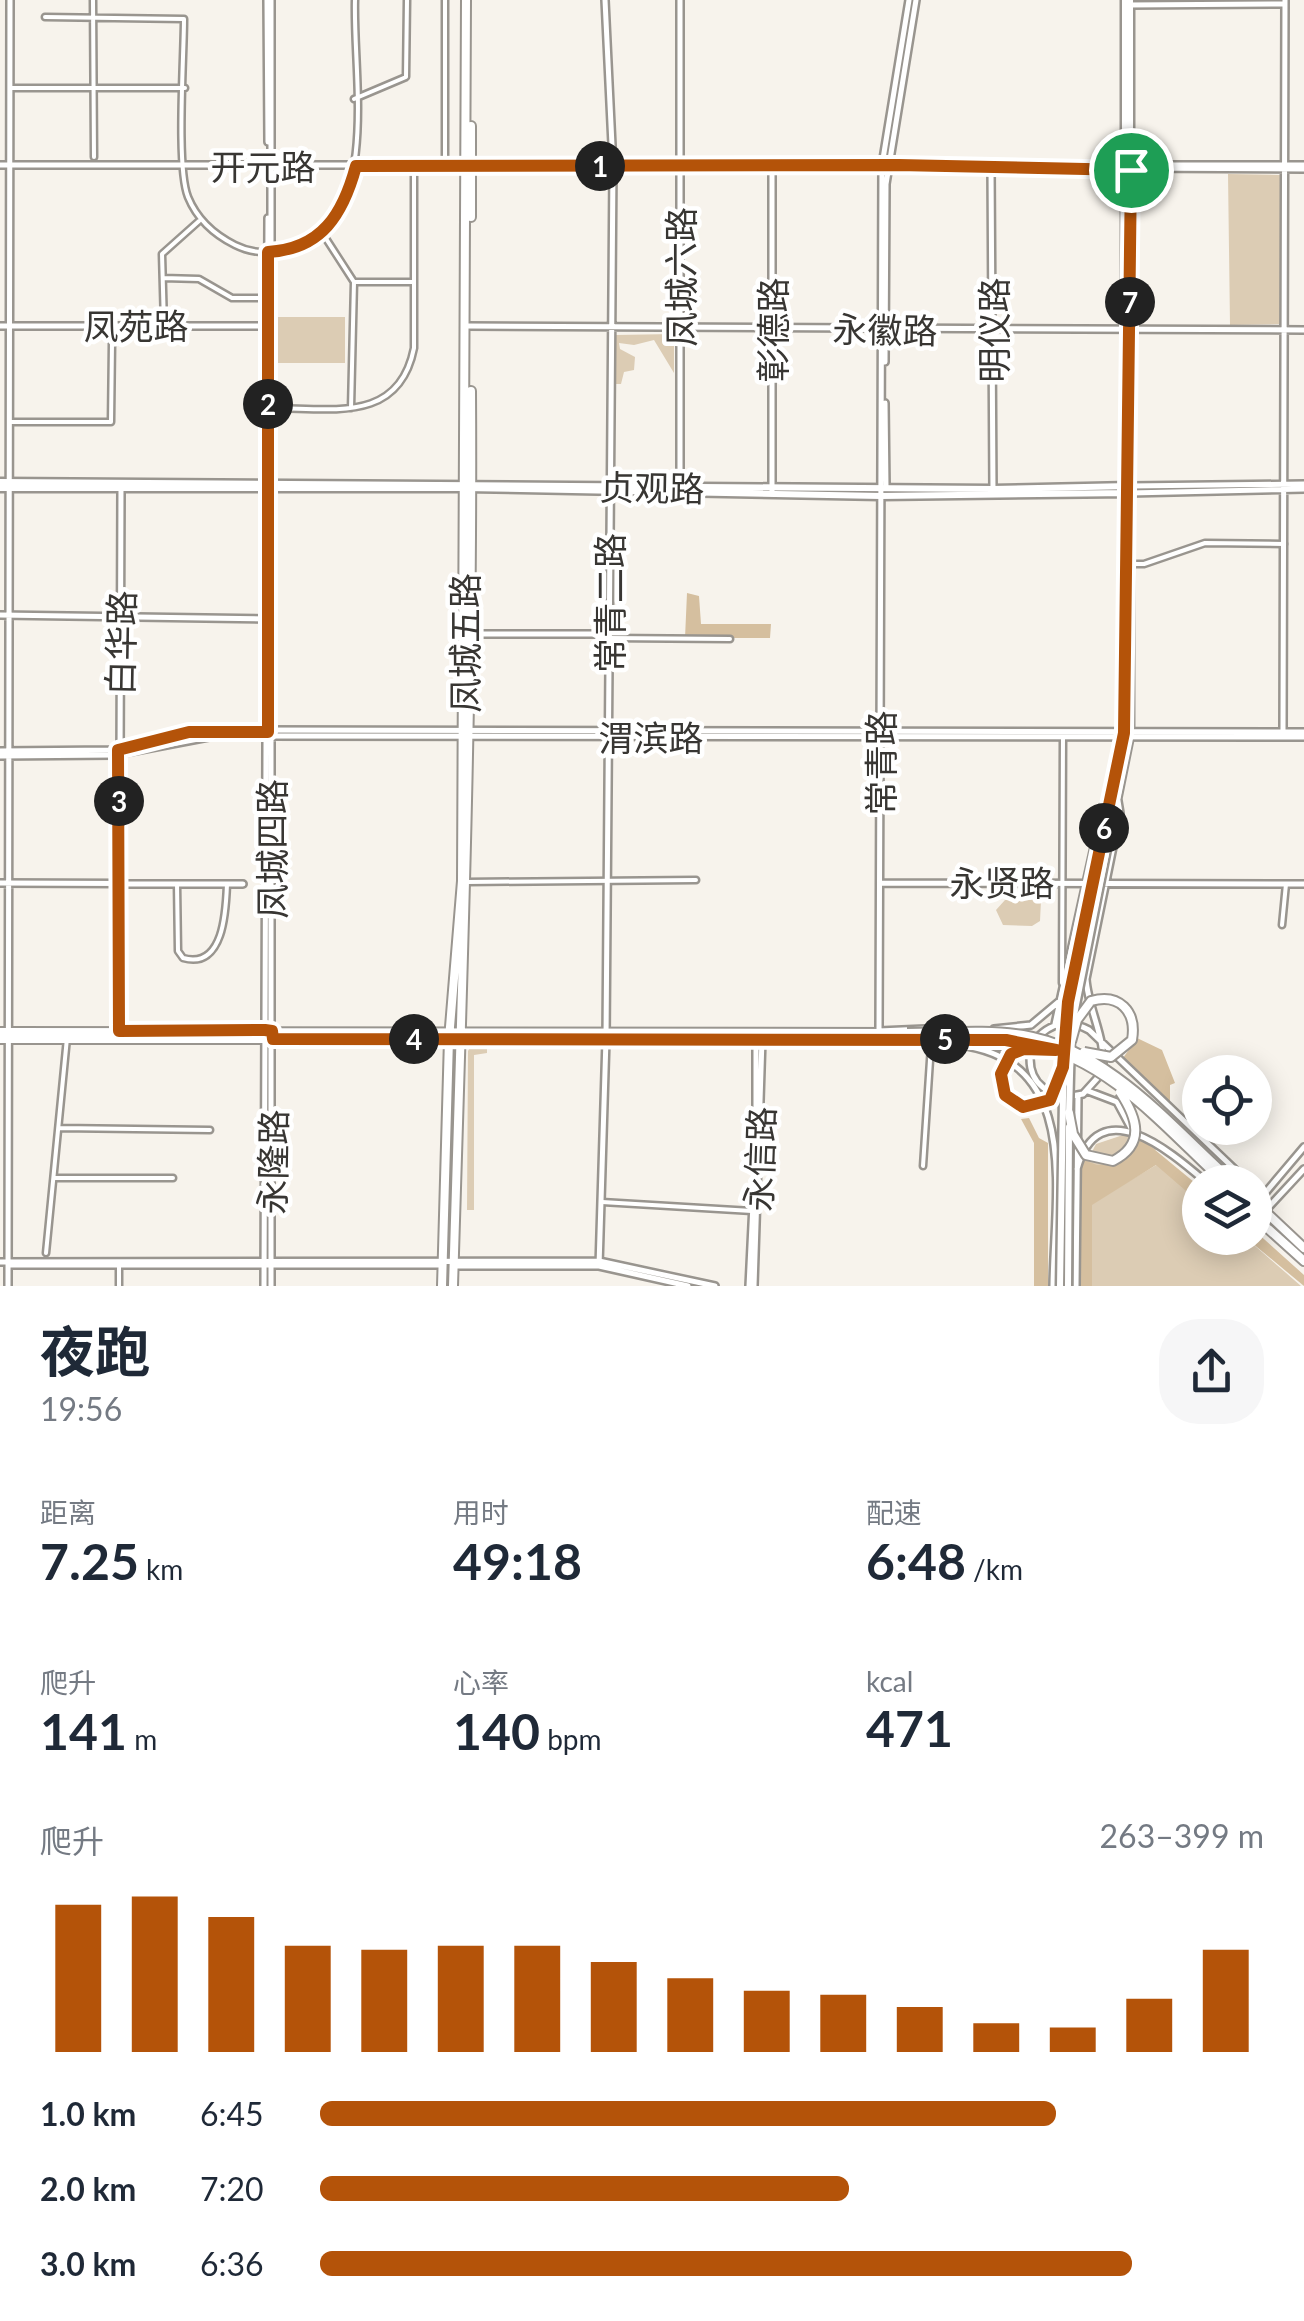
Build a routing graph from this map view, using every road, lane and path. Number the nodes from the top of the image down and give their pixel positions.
1 (10, 0) edge
2 (93, 0) edge
3 (269, 0) edge
4 (356, 0) edge
5 (406, 0) edge
6 (445, 0) edge
7 (468, 0) edge
8 (605, 0) edge
9 (680, 0) edge
10 (913, 0) edge
11 (1127, 2) edge
12 (1284, 2) edge
13 (45, 17) dead end
14 (93, 18) junction
15 (10, 88) junction
16 (94, 88) junction
17 (184, 88) junction
18 (354, 99) junction
19 (94, 157) dead end
20 (885, 165) junction
21 (0, 166) edge
22 (10, 166) junction
23 (184, 166) junction
24 (270, 166) junction
25 (356, 166) junction
26 (414, 166) junction
27 (445, 166) junction
28 (613, 166) junction
29 (679, 166) junction
30 (772, 166) junction
31 (992, 166) junction
32 (468, 167) junction
33 (1285, 167) junction
34 (1304, 167) edge
35 (1129, 168) junction
36 (200, 220) junction
37 (323, 234) junction
38 (270, 252) junction
39 (163, 278) junction
40 (354, 282) junction
41 (414, 282) junction
42 (268, 298) junction
43 (164, 325) junction
44 (0, 326) edge
45 (10, 326) junction
46 (270, 326) junction
47 (468, 326) junction
48 (612, 328) junction
49 (680, 328) junction
50 (772, 328) junction
51 (884, 329) junction
52 (993, 330) junction
53 (1128, 330) junction
54 (1285, 330) junction
55 (1304, 330) edge
56 (112, 343) dead end
57 (271, 408) junction
58 (351, 408) junction
59 (10, 422) junction
60 (4, 485) edge
61 (270, 485) junction
62 (468, 485) junction
63 (1304, 486) edge
64 (1286, 487) junction
65 (121, 488) junction
66 (610, 490) junction
67 (681, 490) junction
68 (1128, 490) junction
69 (772, 491) junction
70 (884, 492) junction
71 (992, 492) junction
72 (1284, 544) junction
73 (1127, 564) junction
74 (0, 615) edge
75 (9, 615) junction
76 (120, 615) junction
77 (269, 619) junction
78 (467, 634) junction
79 (609, 636) junction
80 (730, 639) dead end
81 (269, 734) junction
82 (608, 734) junction
83 (880, 734) junction
84 (1283, 734) junction
85 (1304, 734) edge
86 (1063, 735) junction
87 (468, 736) junction
88 (1127, 736) junction
89 (117, 752) junction
90 (4, 753) edge
91 (1115, 796) junction
92 (1110, 818) junction
93 (605, 880) junction
94 (696, 880) dead end
95 (121, 881) junction
96 (466, 881) junction
97 (880, 882) junction
98 (1062, 882) junction
99 (1087, 882) junction
100 (4, 883) edge
101 (1105, 883) junction
102 (177, 884) junction
103 (227, 884) junction
104 (243, 884) dead end
105 (1286, 884) junction
106 (1304, 884) edge
107 (1282, 925) dead end
108 (1072, 958) junction
109 (1089, 966) junction
110 (1062, 999) junction
111 (1055, 1024) junction
112 (5, 1035) edge
113 (119, 1035) junction
114 (269, 1035) junction
115 (454, 1035) junction
116 (605, 1035) junction
117 (759, 1035) junction
118 (879, 1035) junction
119 (907, 1036) junction
120 (67, 1038) junction
121 (1099, 1038) junction
122 (1048, 1042) junction
123 (1071, 1042) junction
124 (958, 1044) junction
125 (931, 1045) junction
126 (1031, 1048) junction
127 (1056, 1050) junction
128 (1063, 1067) junction
129 (1132, 1073) junction
130 (1036, 1082) junction
131 (1115, 1084) junction
132 (1088, 1091) junction
133 (1078, 1096) junction
134 (1110, 1098) junction
135 (1069, 1112) junction
136 (60, 1128) junction
137 (210, 1130) dead end
138 (1143, 1135) junction
139 (1304, 1146) edge
140 (1185, 1165) edge
141 (1210, 1165) edge
142 (1212, 1165) edge
143 (1230, 1165) edge
144 (923, 1166) dead end
145 (1304, 1169) edge
146 (1074, 1177) junction
147 (54, 1178) junction
148 (173, 1178) dead end
149 (1272, 1183) edge
150 (1054, 1200) junction
151 (1076, 1201) junction
152 (602, 1202) junction
153 (1272, 1204) edge
154 (754, 1211) junction
155 (1272, 1217) edge
156 (1272, 1232) edge
157 (1304, 1248) edge
158 (46, 1253) dead end
159 (119, 1262) junction
160 (1304, 1262) edge
161 (4, 1263) edge
162 (267, 1263) junction
163 (443, 1263) junction
164 (454, 1263) junction
165 (599, 1264) junction
166 (8, 1286) edge
167 (119, 1286) edge
168 (267, 1286) edge
169 (442, 1286) edge
170 (453, 1286) edge
171 (688, 1286) edge
172 (716, 1286) edge
173 (752, 1286) edge
174 (1060, 1286) edge
175 (1076, 1286) edge

1 - 15 street
2 - 14 street
3 - 24 street, 凤城四路
4 - 18 street
5 - 18 street
6 - 27 street
7 - 32 main road, 凤城五路
8 - 28 street, 常青二路
9 - 29 street, 凤城六路
10 - 20 street, 常青路
11 - 12 street
11 - 35 main road
12 - 33 street
13 - 14 street
14 - 16 street
14 - 17 street
15 - 16 street
15 - 22 street
16 - 17 street
16 - 19 street
17 - 23 street
18 - 25 street
20 - 30 street, 开元路
20 - 31 street, 开元路
20 - 51 street, 常青路
21 - 22 street, 开元路
22 - 23 street, 开元路
22 - 45 street
23 - 24 street, 开元路
23 - 36 street
24 - 25 street, 开元路
24 - 38 street, 凤城四路
25 - 26 street, 开元路
25 - 37 street
26 - 27 street, 开元路
26 - 41 street
27 - 32 street, 开元路
28 - 29 street, 开元路
28 - 32 street, 开元路
28 - 48 street, 常青二路
29 - 30 street, 开元路
29 - 49 street, 凤城六路
30 - 50 street, 彰德路
31 - 35 street, 开元路
31 - 52 street, 明仪路
32 - 47 main road, 凤城五路
33 - 34 street, 开元路
33 - 35 street, 开元路
33 - 54 street
35 - 53 main road
36 - 38 street
36 - 39 street
37 - 38 street
37 - 40 street
38 - 42 street, 凤城四路
38 - 46 street, 凤城四路
39 - 42 street
39 - 43 street
40 - 41 street
40 - 58 street
41 - 58 street
42 - 46 street, 凤城四路
43 - 45 street, 凤苑路
43 - 46 street, 凤苑路
44 - 45 street, 凤苑路
45 - 59 street
46 - 57 street, 凤城四路
46 - 61 street, 凤城四路
47 - 48 street, 永徽路
47 - 62 main road, 凤城五路
48 - 49 street, 永徽路
48 - 66 street, 常青二路
49 - 50 street, 永徽路
49 - 67 street, 凤城六路
50 - 51 street, 永徽路
50 - 69 street, 彰德路
51 - 52 street, 永徽路
51 - 70 street, 常青路
52 - 53 street, 永徽路
52 - 71 street, 明仪路
53 - 54 street, 永徽路
53 - 68 main road
54 - 55 street, 永徽路
54 - 64 street
56 - 59 street
57 - 58 street
57 - 61 street, 凤城四路
59 - 60 street
60 - 61 main road, 贞观路
60 - 65 main road, 贞观路
60 - 75 street
61 - 62 main road, 贞观路
61 - 65 main road, 贞观路
61 - 77 street, 凤城四路
62 - 66 main road, 贞观路
62 - 78 main road, 凤城五路
63 - 64 street, 贞观路
64 - 68 street, 贞观路
64 - 72 street
65 - 76 street, 白华路
66 - 67 main road, 贞观路
66 - 79 street, 常青二路
67 - 69 main road, 贞观路
68 - 71 main road, 贞观路
68 - 73 main road
69 - 70 main road, 贞观路
70 - 71 main road, 贞观路
70 - 83 street, 常青路
72 - 73 street
72 - 84 street
73 - 88 main road
74 - 75 street
75 - 76 street
75 - 90 street
76 - 77 street
76 - 89 street, 白华路
77 - 81 street, 凤城四路
78 - 79 street
78 - 87 main road, 凤城五路
79 - 80 street
79 - 82 street, 常青二路
81 - 87 street, 渭滨路
81 - 89 street, 渭滨路
81 - 114 street, 凤城四路
82 - 83 street, 渭滨路
82 - 87 street, 渭滨路
82 - 93 street, 常青二路
83 - 86 street, 渭滨路
83 - 97 street, 常青路
84 - 85 street, 渭滨路
84 - 88 street, 渭滨路
86 - 88 street, 渭滨路
86 - 98 street
87 - 96 main road, 凤城五路
88 - 91 main road
89 - 90 street, 渭滨路
89 - 95 street, 白华路
90 - 100 street
91 - 92 main road
91 - 99 street
91 - 101 street
92 - 123 main road, bridge
92 - 128 main road, bridge
93 - 94 street
93 - 96 street
93 - 116 street, 常青二路
95 - 100 street
95 - 102 street
95 - 113 street, 白华路
96 - 115 main road, 凤城五路
97 - 98 street, 永贤路
97 - 118 street, 常青路
98 - 99 street, 永贤路
98 - 110 street
99 - 101 street, 永贤路
99 - 108 street
100 - 112 street
101 - 105 street, 永贤路
101 - 109 street
102 - 103 street
102 - 103 street
103 - 104 street
105 - 106 street, 永贤路
105 - 107 street
108 - 109 street
108 - 110 street
109 - 121 street
110 - 111 street
110 - 118 street
111 - 121 street
111 - 126 street
112 - 113 main road
112 - 120 main road
112 - 161 street
113 - 114 main road
113 - 120 main road
114 - 115 main road
114 - 162 street, 永隆路
115 - 116 main road
115 - 163 main road, 凤城五路
115 - 164 main road, 凤城五路
116 - 117 main road
116 - 152 street, 常青二路
117 - 118 main road
117 - 154 street, 永信路
118 - 119 main road
118 - 125 street
119 - 122 main road, bridge
119 - 127 main road, bridge
120 - 136 street
121 - 129 street
121 - 132 street
122 - 123 main road, bridge
122 - 142 main road, bridge
123 - 135 main road, bridge
124 - 125 street
124 - 126 street
124 - 130 street
125 - 144 street
126 - 130 street
127 - 128 main road, bridge
127 - 131 main road, bridge
128 - 174 main road, bridge
129 - 134 street
129 - 143 street
130 - 133 street
130 - 150 street
131 - 135 main road, bridge
131 - 141 main road, bridge
132 - 133 street
132 - 134 street
133 - 146 street
134 - 138 street
135 - 174 main road, bridge
136 - 137 street
136 - 147 street
138 - 140 street
138 - 146 street
139 - 149 street
145 - 153 street
146 - 151 street
147 - 148 street
147 - 158 street
150 - 151 street
150 - 174 street
151 - 175 street
152 - 154 street
152 - 165 street, 常青二路
154 - 173 street, 永信路
155 - 157 main road
156 - 160 main road
159 - 161 street
159 - 162 street
159 - 167 street
161 - 166 street
162 - 163 street
162 - 168 street, 永隆路
163 - 164 street
163 - 169 main road, 凤城五路
164 - 165 street
164 - 170 main road, 凤城五路
165 - 171 street
165 - 172 street

